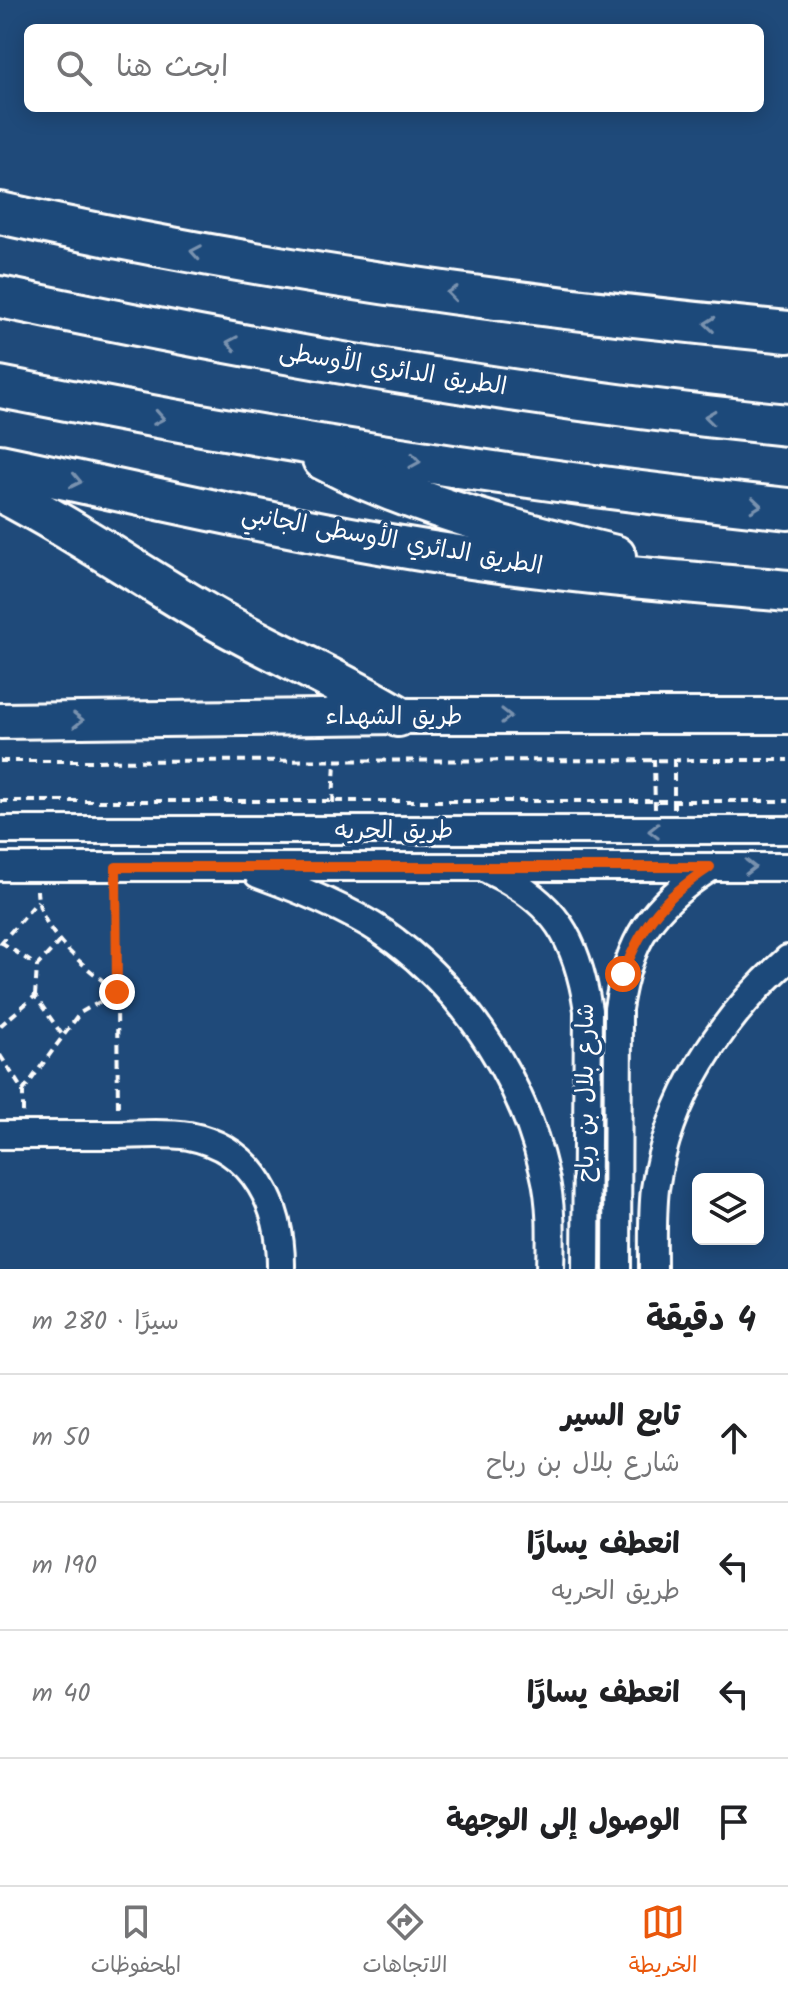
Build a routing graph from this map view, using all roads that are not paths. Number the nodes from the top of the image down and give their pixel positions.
1 (0, 213) edge
2 (0, 297) edge
3 (788, 332) edge
4 (0, 387) edge
5 (788, 425) edge
6 (288, 440) junction
7 (0, 465) edge
8 (0, 491) edge
9 (788, 509) edge
10 (732, 586) junction
11 (788, 591) edge
12 (398, 716) junction
13 (788, 716) edge
14 (0, 721) edge
15 (0, 830) edge
16 (90, 830) junction
17 (788, 830) edge
18 (0, 867) edge
19 (103, 867) junction
20 (240, 867) junction
21 (481, 867) junction
22 (710, 867) junction
23 (788, 867) edge
24 (788, 959) edge
25 (11, 1135) edge
26 (281, 1269) edge
27 (550, 1269) edge
28 (586, 1269) edge
29 (617, 1269) edge
30 (653, 1269) edge

3 -> 1 highway
5 -> 2 highway, الطريق الدائري الأوسطى
4 -> 6 highway
6 -> 9 highway
6 - 10 highway
7 -> 10 highway, الطريق الدائري الأوسطى الجانبي
8 - 12 highway
10 - 11 highway, الطريق الدائري الأوسطى الجانبي
12 -> 13 main road, طريق الشهداء
14 -> 12 main road, طريق الشهداء
15 - 16 street, طريق الحريه
17 -> 16 street, طريق الحريه
16 - 19 street
18 - 19 street, طريق الحريه
19 - 20 street, طريق الحريه
20 - 21 street, طريق الحريه
20 - 27 street
21 - 22 street, طريق الحريه
21 - 28 street, شارع بلال بن رباح
22 -> 23 street, طريق الحريه
22 - 29 street, شارع بلال بن رباح
24 - 30 street
25 - 26 street

